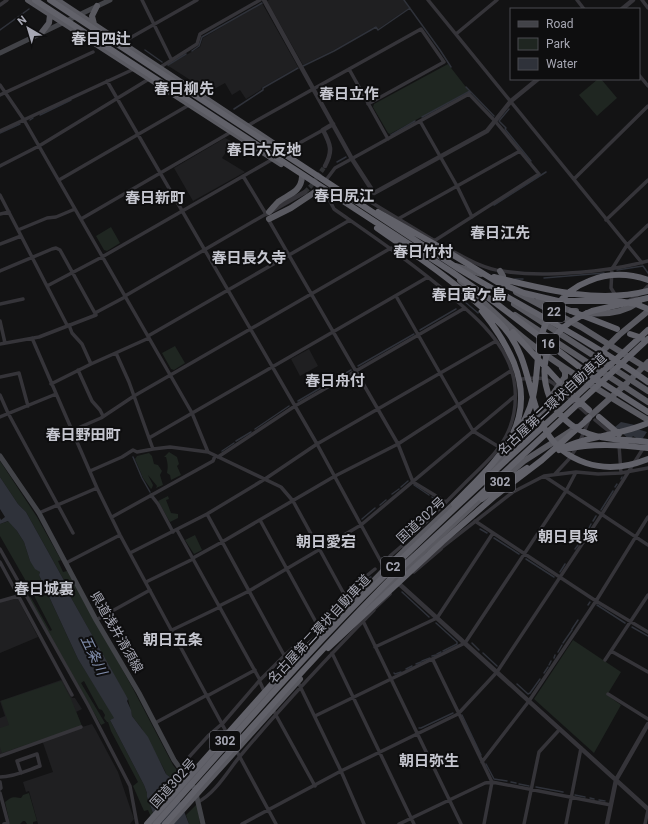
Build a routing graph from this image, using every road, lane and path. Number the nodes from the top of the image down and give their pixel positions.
1 (7, 0) edge
2 (28, 0) edge
3 (35, 0) edge
4 (50, 0) edge
5 (57, 0) edge
6 (110, 0) edge
7 (142, 0) edge
8 (197, 0) edge
9 (260, 0) edge
10 (264, 0) edge
11 (428, 0) edge
12 (497, 0) edge
13 (577, 0) edge
14 (633, 0) edge
15 (642, 0) edge
16 (0, 5) edge
17 (96, 6) junction
18 (583, 8) edge
19 (623, 8) edge
20 (648, 8) edge
21 (50, 15) junction
22 (80, 15) junction
23 (62, 23) junction
24 (94, 24) junction
25 (154, 24) junction
26 (42, 32) junction
27 (456, 34) junction
28 (130, 38) dead end
29 (93, 52) dead end
30 (0, 53) edge
31 (171, 59) junction
32 (159, 68) junction
33 (134, 69) junction
34 (349, 69) junction
35 (640, 76) edge
36 (149, 79) junction
37 (537, 80) edge
38 (107, 81) junction
39 (0, 85) edge
40 (648, 86) edge
41 (313, 89) junction
42 (5, 92) junction
43 (0, 95) edge
44 (118, 99) junction
45 (511, 101) junction
46 (368, 104) junction
47 (189, 105) junction
48 (648, 106) edge
49 (24, 120) junction
50 (420, 121) junction
51 (495, 121) junction
52 (333, 124) junction
53 (247, 126) junction
54 (323, 130) junction
55 (0, 131) edge
56 (231, 132) junction
57 (138, 135) junction
58 (388, 139) junction
59 (39, 146) junction
60 (285, 151) junction
61 (520, 151) junction
62 (440, 157) junction
63 (273, 159) junction
64 (352, 159) junction
65 (0, 166) edge
66 (324, 166) tunnel mouth
67 (160, 173) junction
68 (243, 176) junction
69 (302, 177) junction
70 (574, 179) junction
71 (59, 180) junction
72 (326, 180) junction
73 (648, 180) edge
74 (457, 186) junction
75 (323, 190) junction
76 (304, 192) tunnel mouth
77 (374, 193) junction
78 (330, 194) junction
79 (0, 195) edge
80 (352, 198) junction
81 (370, 201) junction
82 (359, 204) junction
83 (354, 208) junction
84 (75, 209) junction
85 (182, 211) junction
86 (9, 212) junction
87 (0, 214) edge
88 (267, 216) junction
89 (472, 217) junction
90 (81, 219) junction
91 (398, 219) junction
92 (350, 220) junction
93 (606, 220) junction
94 (648, 225) edge
95 (18, 230) junction
96 (21, 236) junction
97 (434, 241) junction
98 (0, 244) edge
99 (627, 245) junction
100 (391, 248) junction
101 (205, 249) junction
102 (289, 255) junction
103 (102, 257) junction
104 (32, 258) junction
105 (648, 261) edge
106 (642, 263) junction
107 (454, 265) junction
108 (612, 268) junction
109 (0, 271) edge
110 (500, 271) junction
111 (73, 273) junction
112 (489, 276) junction
113 (428, 277) junction
114 (457, 277) junction
115 (648, 280) edge
116 (455, 284) junction
117 (47, 286) junction
118 (504, 286) junction
119 (648, 286) edge
120 (228, 290) junction
121 (513, 290) junction
122 (648, 292) edge
123 (311, 294) junction
124 (125, 296) junction
125 (396, 296) junction
126 (648, 297) edge
127 (22, 299) dead end
128 (0, 304) edge
129 (648, 305) edge
130 (465, 308) junction
131 (648, 310) edge
132 (571, 311) junction
133 (95, 314) junction
134 (502, 320) junction
135 (0, 321) edge
136 (68, 325) junction
137 (250, 329) junction
138 (648, 330) edge
139 (333, 332) junction
140 (618, 332) junction
141 (630, 334) dead end
142 (418, 335) junction
143 (149, 337) junction
144 (32, 338) junction
145 (648, 340) edge
146 (496, 341) junction
147 (5, 343) junction
148 (0, 344) edge
149 (608, 346) junction
150 (116, 353) junction
151 (557, 363) junction
152 (91, 364) junction
153 (272, 367) junction
154 (645, 367) edge
155 (78, 370) junction
156 (512, 370) junction
157 (356, 371) junction
158 (440, 373) junction
159 (579, 374) junction
160 (170, 375) junction
161 (0, 377) edge
162 (514, 379) junction
163 (648, 382) edge
164 (51, 384) junction
165 (558, 384) joint
166 (648, 391) edge
167 (568, 393) dead end
168 (56, 394) junction
169 (0, 395) edge
170 (134, 396) junction
171 (515, 396) junction
172 (613, 397) junction
173 (648, 402) edge
174 (459, 404) junction
175 (28, 406) junction
176 (295, 406) junction
177 (546, 407) junction
178 (378, 409) junction
179 (648, 412) edge
180 (8, 413) junction
181 (192, 413) junction
182 (103, 416) junction
183 (592, 416) junction
184 (0, 417) edge
185 (648, 422) edge
186 (72, 431) junction
187 (473, 431) junction
188 (508, 433) junction
189 (149, 438) junction
190 (648, 441) edge
191 (317, 444) junction
192 (398, 444) junction
193 (499, 447) junction
194 (153, 449) junction
195 (511, 449) junction
196 (645, 450) edge
197 (208, 452) junction
198 (552, 454) junction
199 (0, 456) edge
200 (217, 456) junction
201 (648, 459) edge
202 (495, 460) junction
203 (648, 468) edge
204 (90, 471) junction
205 (576, 472) junction
206 (628, 472) junction
207 (621, 473) junction
208 (554, 474) junction
209 (335, 476) junction
210 (544, 476) junction
211 (265, 479) junction
212 (413, 482) junction
213 (97, 488) junction
214 (566, 491) junction
215 (151, 495) junction
216 (292, 501) junction
217 (446, 502) junction
218 (58, 505) junction
219 (39, 513) junction
220 (207, 514) junction
221 (602, 514) junction
222 (112, 517) junction
223 (648, 517) edge
224 (260, 520) junction
225 (475, 521) junction
226 (361, 525) junction
227 (175, 530) junction
228 (73, 533) dead end
229 (493, 533) junction
230 (120, 535) junction
231 (635, 537) junction
232 (222, 542) junction
233 (404, 543) junction
234 (648, 545) edge
235 (423, 547) junction
236 (441, 548) junction
237 (0, 549) edge
238 (319, 550) junction
239 (130, 552) junction
240 (404, 552) junction
241 (524, 553) junction
242 (390, 556) dead end
243 (193, 558) junction
244 (0, 562) edge
245 (66, 564) junction
246 (287, 569) junction
247 (375, 569) dead end
248 (385, 569) junction
249 (410, 576) dead end
250 (560, 577) junction
251 (395, 580) junction
252 (146, 582) junction
253 (150, 590) junction
254 (249, 591) junction
255 (390, 594) dead end
256 (648, 595) edge
257 (18, 596) junction
258 (342, 596) junction
259 (357, 598) junction
260 (376, 598) junction
261 (0, 601) edge
262 (596, 601) junction
263 (220, 607) junction
264 (374, 610) junction
265 (437, 618) junction
266 (96, 620) junction
267 (363, 621) junction
268 (630, 622) junction
269 (317, 624) junction
270 (172, 630) junction
271 (648, 632) edge
272 (465, 643) junction
273 (376, 647) junction
274 (611, 651) junction
275 (332, 653) junction
276 (285, 655) junction
277 (298, 658) junction
278 (433, 660) junction
279 (605, 660) dead end
280 (255, 670) junction
281 (497, 672) junction
282 (648, 672) edge
283 (391, 680) junction
284 (260, 681) junction
285 (301, 688) junction
286 (608, 694) dead end
287 (207, 695) junction
288 (72, 696) dead end
289 (353, 698) junction
290 (529, 701) junction
291 (272, 704) junction
292 (458, 714) junction
293 (276, 716) junction
294 (315, 716) junction
295 (648, 719) edge
296 (155, 723) junction
297 (222, 723) junction
298 (648, 724) edge
299 (81, 727) dead end
300 (560, 729) junction
301 (417, 734) junction
302 (581, 748) junction
303 (379, 752) junction
304 (0, 756) edge
305 (240, 756) junction
306 (482, 762) junction
307 (179, 768) junction
308 (341, 771) junction
309 (21, 773) junction
310 (0, 777) edge
311 (616, 780) junction
312 (0, 782) edge
313 (492, 782) junction
314 (315, 786) junction
315 (0, 789) edge
316 (531, 789) junction
317 (0, 794) edge
318 (571, 797) junction
319 (449, 800) junction
320 (198, 802) junction
321 (611, 805) junction
322 (269, 810) junction
323 (648, 810) edge
324 (411, 818) junction
325 (136, 823) edge
326 (364, 823) edge
327 (4, 824) edge
328 (146, 824) edge
329 (151, 824) edge
330 (156, 824) edge
331 (165, 824) edge
332 (170, 824) edge
333 (203, 824) edge
334 (242, 824) edge
335 (276, 824) edge
336 (358, 824) edge
337 (399, 824) edge
338 (414, 824) edge
339 (461, 824) edge
340 (484, 824) edge
341 (524, 824) edge
342 (566, 824) edge
343 (607, 824) edge
344 (646, 824) edge

1 - 16 street
2 - 21 highway, 22
3 - 83 highway, 16
4 - 82 highway, 16
5 - 22 highway, 22
6 - 17 main road
7 - 25 street
8 - 25 street
9 - 31 street
10 - 41 street
11 - 27 street
12 - 27 street
13 - 18 street
14 - 19 street
15 - 20 street
17 - 22 main road
17 - 24 highway
21 - 23 highway, 22
21 - 26 highway
22 - 23 main road
22 - 24 highway, 22
23 - 26 main road
23 - 33 highway, 22
24 - 32 highway, 22
25 - 28 street
25 - 31 street
26 - 30 main road
27 - 45 street
29 - 42 street
31 - 32 street
32 - 53 highway, 22
33 - 36 highway, 22
33 - 38 street
34 - 41 street
34 - 46 street
34 - 46 street
35 - 40 street
36 - 44 street
36 - 47 highway, 22
37 - 45 street
38 - 44 street
38 - 49 street
39 - 42 street
41 - 52 street
41 - 53 street
42 - 43 street
42 - 49 street
44 - 57 street
44 - 59 street
45 - 51 street
45 - 70 street
46 - 58 street
47 - 56 highway, 22
47 - 57 street
48 - 70 street
49 - 55 street
49 - 59 street
50 - 51 street
50 - 58 street
50 - 62 street
51 - 61 street
51 - 62 street
52 - 54 street
52 - 64 street
53 - 60 highway, 22
54 - 60 street
54 - 66 street
56 - 63 highway, 22
56 - 67 street
57 - 67 street
57 - 71 street
58 - 64 street
59 - 65 street
59 - 71 street
60 - 72 highway, 22
61 - 74 street
61 - 89 street
62 - 74 street
62 - 77 street
63 - 68 street
63 - 69 highway, 22
64 - 72 street
64 - 77 street
67 - 85 street
67 - 90 street
68 - 85 street
68 - 88 street
69 - 75 highway, 22
69 - 88 highway
70 - 93 street
71 - 84 street
72 - 80 highway, 22
73 - 93 street
74 - 89 street
74 - 91 street
75 - 78 highway, 22
75 - 88 highway
76 - 88 street
77 - 81 street
78 - 92 street
78 - 114 highway, 22
79 - 86 street
80 - 81 street
80 - 107 highway, 22
81 - 91 street
82 - 112 highway
82 - 163 highway, 16
83 - 116 highway
83 - 179 highway, 16
84 - 90 street
84 - 95 street
85 - 101 street
85 - 103 street
86 - 87 street
86 - 95 street
88 - 101 street
88 - 102 street
89 - 97 street
90 - 103 street
91 - 97 street
92 - 100 street
92 - 102 street
93 - 99 street
94 - 99 street
95 - 96 street
96 - 98 street
96 - 104 street
97 - 110 street
99 - 106 street
99 - 108 street
100 - 113 street
100 - 123 street
101 - 120 street
101 - 124 street
102 - 120 street
102 - 123 street
103 - 111 street
103 - 124 street
104 - 109 street
104 - 111 street
104 - 117 street
105 - 106 street
106 - 108 street
107 - 118 highway, 22
107 - 166 highway, 22
108 - 110 street
108 - 119 street
110 - 118 highway
111 - 117 street
111 - 133 street
112 - 122 highway
112 - 131 highway
113 - 125 street
113 - 130 street
114 - 134 highway, 22
114 - 173 highway, 22
115 - 202 highway
116 - 201 highway
116 - 202 highway
117 - 136 street
118 - 121 highway, 22
120 - 137 street
120 - 143 street
121 - 132 highway
121 - 149 highway, 22
123 - 137 street
123 - 139 street
124 - 133 street
124 - 143 street
125 - 139 street
125 - 142 street
126 - 132 highway
126 - 190 highway
127 - 128 street
129 - 140 highway
130 - 142 street
130 - 146 street
131 - 140 highway, 国道302号 / 302
132 - 140 highway
133 - 136 street
134 - 151 highway, 22
134 - 165 highway
135 - 147 street
136 - 144 street
136 - 152 street
137 - 153 street
137 - 160 street
138 - 235 highway, 名古屋第二環状自動車道 / C2
139 - 153 street
139 - 157 street
140 - 149 highway, 国道302号 / 302
141 - 145 highway
142 - 157 street
142 - 158 street
143 - 150 street
143 - 160 street
144 - 147 street
144 - 164 street
145 - 235 highway, 名古屋第二環状自動車道 / C2
146 - 156 street
146 - 158 street
147 - 148 street
149 - 154 highway, 22
149 - 159 highway, 国道302号 / 302
150 - 152 street
150 - 170 street
151 - 159 highway, 22
151 - 177 highway
152 - 155 street
153 - 176 street
153 - 181 street
154 - 172 highway, 国道302号 / 302
155 - 164 street
155 - 182 street
156 - 162 street
156 - 174 street
157 - 176 street
157 - 178 street
158 - 174 street
158 - 178 street
159 - 172 highway, 22
159 - 177 highway, 国道302号 / 302
160 - 170 street
160 - 181 street
161 - 175 street
162 - 165 street
162 - 171 street
164 - 168 street
167 - 183 highway
168 - 175 street
168 - 186 street
169 - 180 street
170 - 182 street
170 - 189 street
171 - 187 street
171 - 188 street
172 - 183 highway, 国道302号 / 302
172 - 185 highway, 22
174 - 187 street
174 - 192 street
175 - 180 street
176 - 191 street
176 - 200 street
177 - 195 highway, 国道302号 / 302
178 - 191 street
178 - 192 street
180 - 184 street
180 - 218 street
181 - 189 street
181 - 197 street
182 - 186 street
183 - 196 highway
183 - 207 street
183 - 208 street
183 - 235 highway, 国道302号 / 302
183 - 291 highway
185 - 198 highway
186 - 204 street
187 - 193 street
187 - 212 street
188 - 193 street
188 - 195 street
189 - 194 street
190 - 206 street
191 - 209 street
191 - 211 street
192 - 209 street
192 - 212 street
193 - 217 street
194 - 197 street
194 - 204 street
195 - 240 highway, 国道302号 / 302
196 - 198 highway
197 - 200 street
198 - 235 highway
199 - 219 main road, 県道浅井清須線
200 - 211 street
200 - 215 street
202 - 235 highway
203 - 206 street
204 - 213 street
205 - 207 street
205 - 208 street
205 - 214 street
206 - 207 street
206 - 221 street
208 - 210 street
209 - 216 street
209 - 226 street
210 - 214 street
210 - 225 street
211 - 216 street
211 - 220 street
212 - 217 street
212 - 226 street
213 - 218 street
213 - 222 street
214 - 221 street
214 - 241 street
215 - 222 street
215 - 227 street
216 - 224 street
216 - 238 street
217 - 233 street
218 - 219 street
218 - 228 street
219 - 245 main road, 県道浅井清須線
220 - 227 street
220 - 232 street
221 - 231 street
221 - 250 street
222 - 230 street
223 - 231 street
224 - 232 street
224 - 246 street
225 - 229 street
225 - 236 street
226 - 238 street
226 - 248 street
227 - 239 street
227 - 243 street
229 - 241 street
229 - 265 street
230 - 239 street
230 - 245 street
231 - 234 street
231 - 262 street
232 - 243 street
232 - 254 street
233 - 240 street
233 - 242 street
235 - 236 street
235 - 251 highway, 国道302号 / 302
235 - 291 highway, 名古屋第二環状自動車道 / C2
235 - 330 highway, 名古屋第二環状自動車道 / C2
236 - 249 street
237 - 325 street
238 - 246 street
238 - 258 street
239 - 252 street
240 - 248 highway, 国道302号 / 302
241 - 250 street
241 - 272 street
243 - 252 street
243 - 263 street
244 - 257 street
245 - 266 main road, 県道浅井清須線
246 - 254 street
246 - 269 street
247 - 258 street
248 - 251 street
248 - 259 highway, 国道302号 / 302
250 - 262 street
250 - 281 street
251 - 260 highway, 国道302号 / 302
251 - 265 street
252 - 253 street
253 - 266 street
253 - 270 street
254 - 263 street
254 - 276 street
255 - 264 street
256 - 268 street
257 - 261 street
257 - 288 street
258 - 259 street
258 - 269 street
259 - 277 highway, 国道302号 / 302
260 - 264 street
260 - 332 highway, 国道302号 / 302
262 - 268 street
262 - 290 street
263 - 270 street
263 - 280 street
264 - 267 street
265 - 272 street
265 - 273 street
266 - 296 main road, 県道浅井清須線
267 - 273 street
267 - 275 street
268 - 271 street
268 - 274 street
269 - 276 street
270 - 287 street
272 - 278 street
272 - 281 street
273 - 283 street
274 - 279 street
274 - 282 street
275 - 285 street
275 - 289 street
276 - 284 street
276 - 285 street
277 - 328 highway
277 - 329 highway, 国道302号 / 302
278 - 283 street
278 - 292 street
280 - 284 street
280 - 287 street
281 - 290 street
281 - 292 street
283 - 289 street
283 - 301 street
284 - 293 street
284 - 297 street
285 - 293 street
285 - 294 street
286 - 295 street
287 - 296 street
287 - 297 street
289 - 294 street
289 - 303 street
290 - 300 street
290 - 306 street
291 - 331 highway, 名古屋第二環状自動車道 / C2
292 - 301 street
292 - 306 street
293 - 305 street
293 - 314 street
294 - 308 street
296 - 307 main road, 県道浅井清須線
297 - 305 street
297 - 307 street
298 - 311 street
299 - 304 street
300 - 302 street
300 - 316 street
301 - 303 street
301 - 319 street
302 - 311 street
302 - 318 street
303 - 308 street
303 - 324 street
305 - 320 street
305 - 322 street
306 - 313 street
307 - 320 main road, 県道浅井清須線
308 - 314 street
308 - 326 street
309 - 309 street
309 - 310 street
311 - 321 street
311 - 323 street
312 - 315 street
313 - 316 street
313 - 319 street
313 - 340 street
314 - 322 street
316 - 318 street
316 - 341 street
317 - 327 street
318 - 321 street
318 - 342 street
319 - 324 street
319 - 339 street
320 - 333 main road, 県道浅井清須線
321 - 343 street
322 - 334 street
322 - 335 street
323 - 344 street
324 - 337 street
324 - 338 street
326 - 336 street

